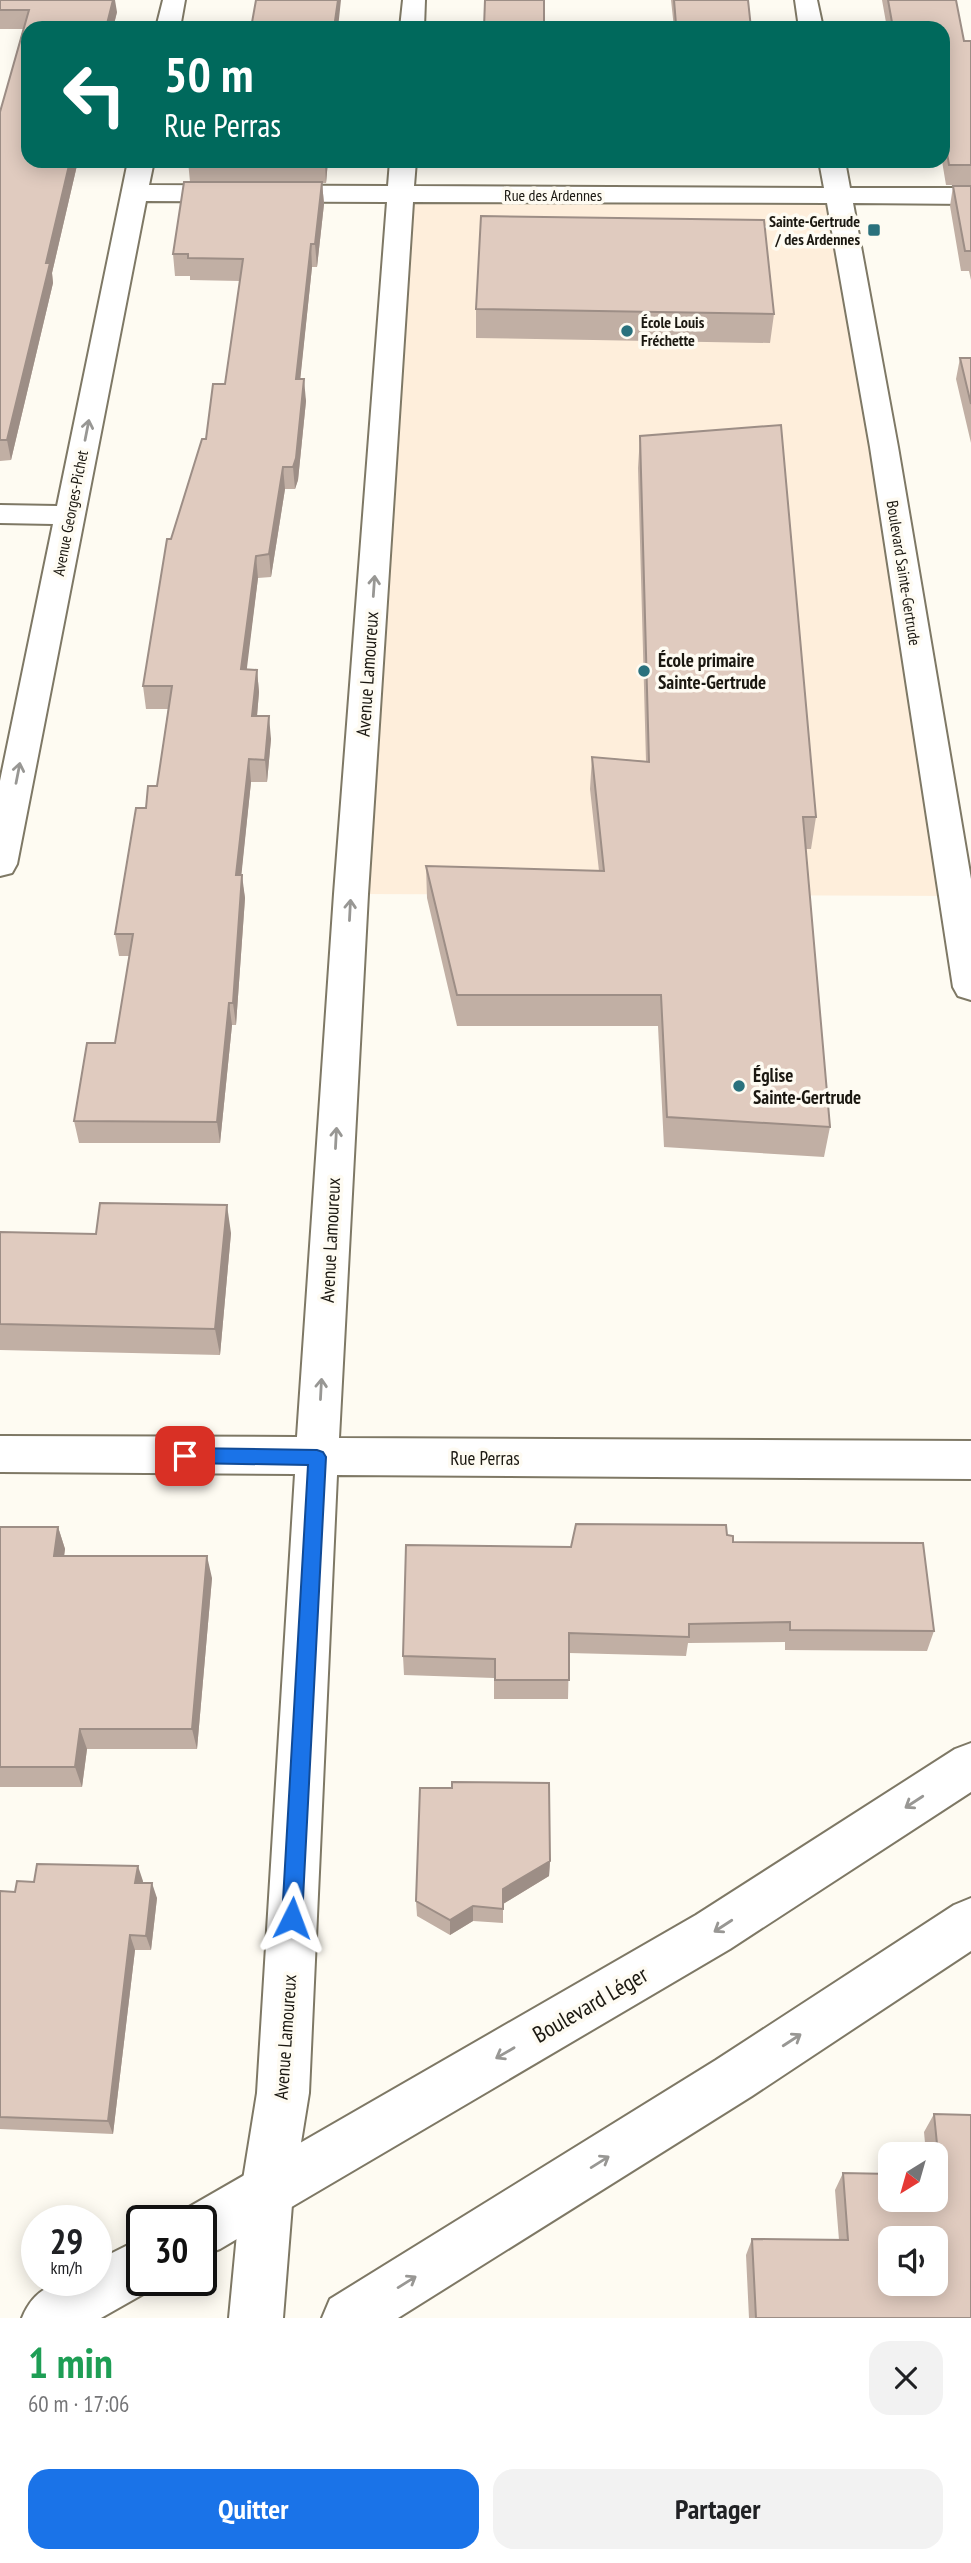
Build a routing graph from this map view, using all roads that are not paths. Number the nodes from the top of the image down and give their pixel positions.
1 (174, 0) edge
2 (414, 0) edge
3 (806, 0) edge
4 (170, 21) edge
5 (412, 21) edge
6 (810, 21) edge
7 (139, 168) edge
8 (833, 168) edge
9 (402, 177) edge
10 (134, 193) junction
11 (838, 195) junction
12 (971, 196) edge
13 (0, 514) edge
14 (70, 515) junction
15 (0, 864) edge
16 (971, 987) edge
17 (0, 1454) edge
18 (317, 1457) junction
19 (971, 1460) edge
20 (971, 1765) edge
21 (971, 1922) edge
22 (267, 2193) junction
23 (217, 2221) edge
24 (126, 2274) edge
25 (49, 2318) edge
26 (256, 2318) edge
27 (349, 2318) edge

1 - 4 street
2 - 5 street
3 - 6 street
7 - 10 street, Avenue Georges-Pichet
8 - 11 street, Boulevard Sainte-Gertrude
9 - 10 street, Rue des Ardennes
9 - 11 street, Rue des Ardennes
18 -> 9 street, Avenue Lamoureux
14 -> 10 street, Avenue Georges-Pichet
11 - 12 street, Rue des Ardennes
11 - 16 street, Boulevard Sainte-Gertrude
13 - 14 street
15 -> 14 street, Avenue Georges-Pichet
17 - 18 street, Rue Perras
18 - 19 street, Rue Perras
18 - 22 street, Avenue Lamoureux
20 -> 22 street, Boulevard Léger
27 -> 21 street
22 - 23 street, Boulevard Léger
22 - 26 street, Avenue Lamoureux
24 - 25 street

